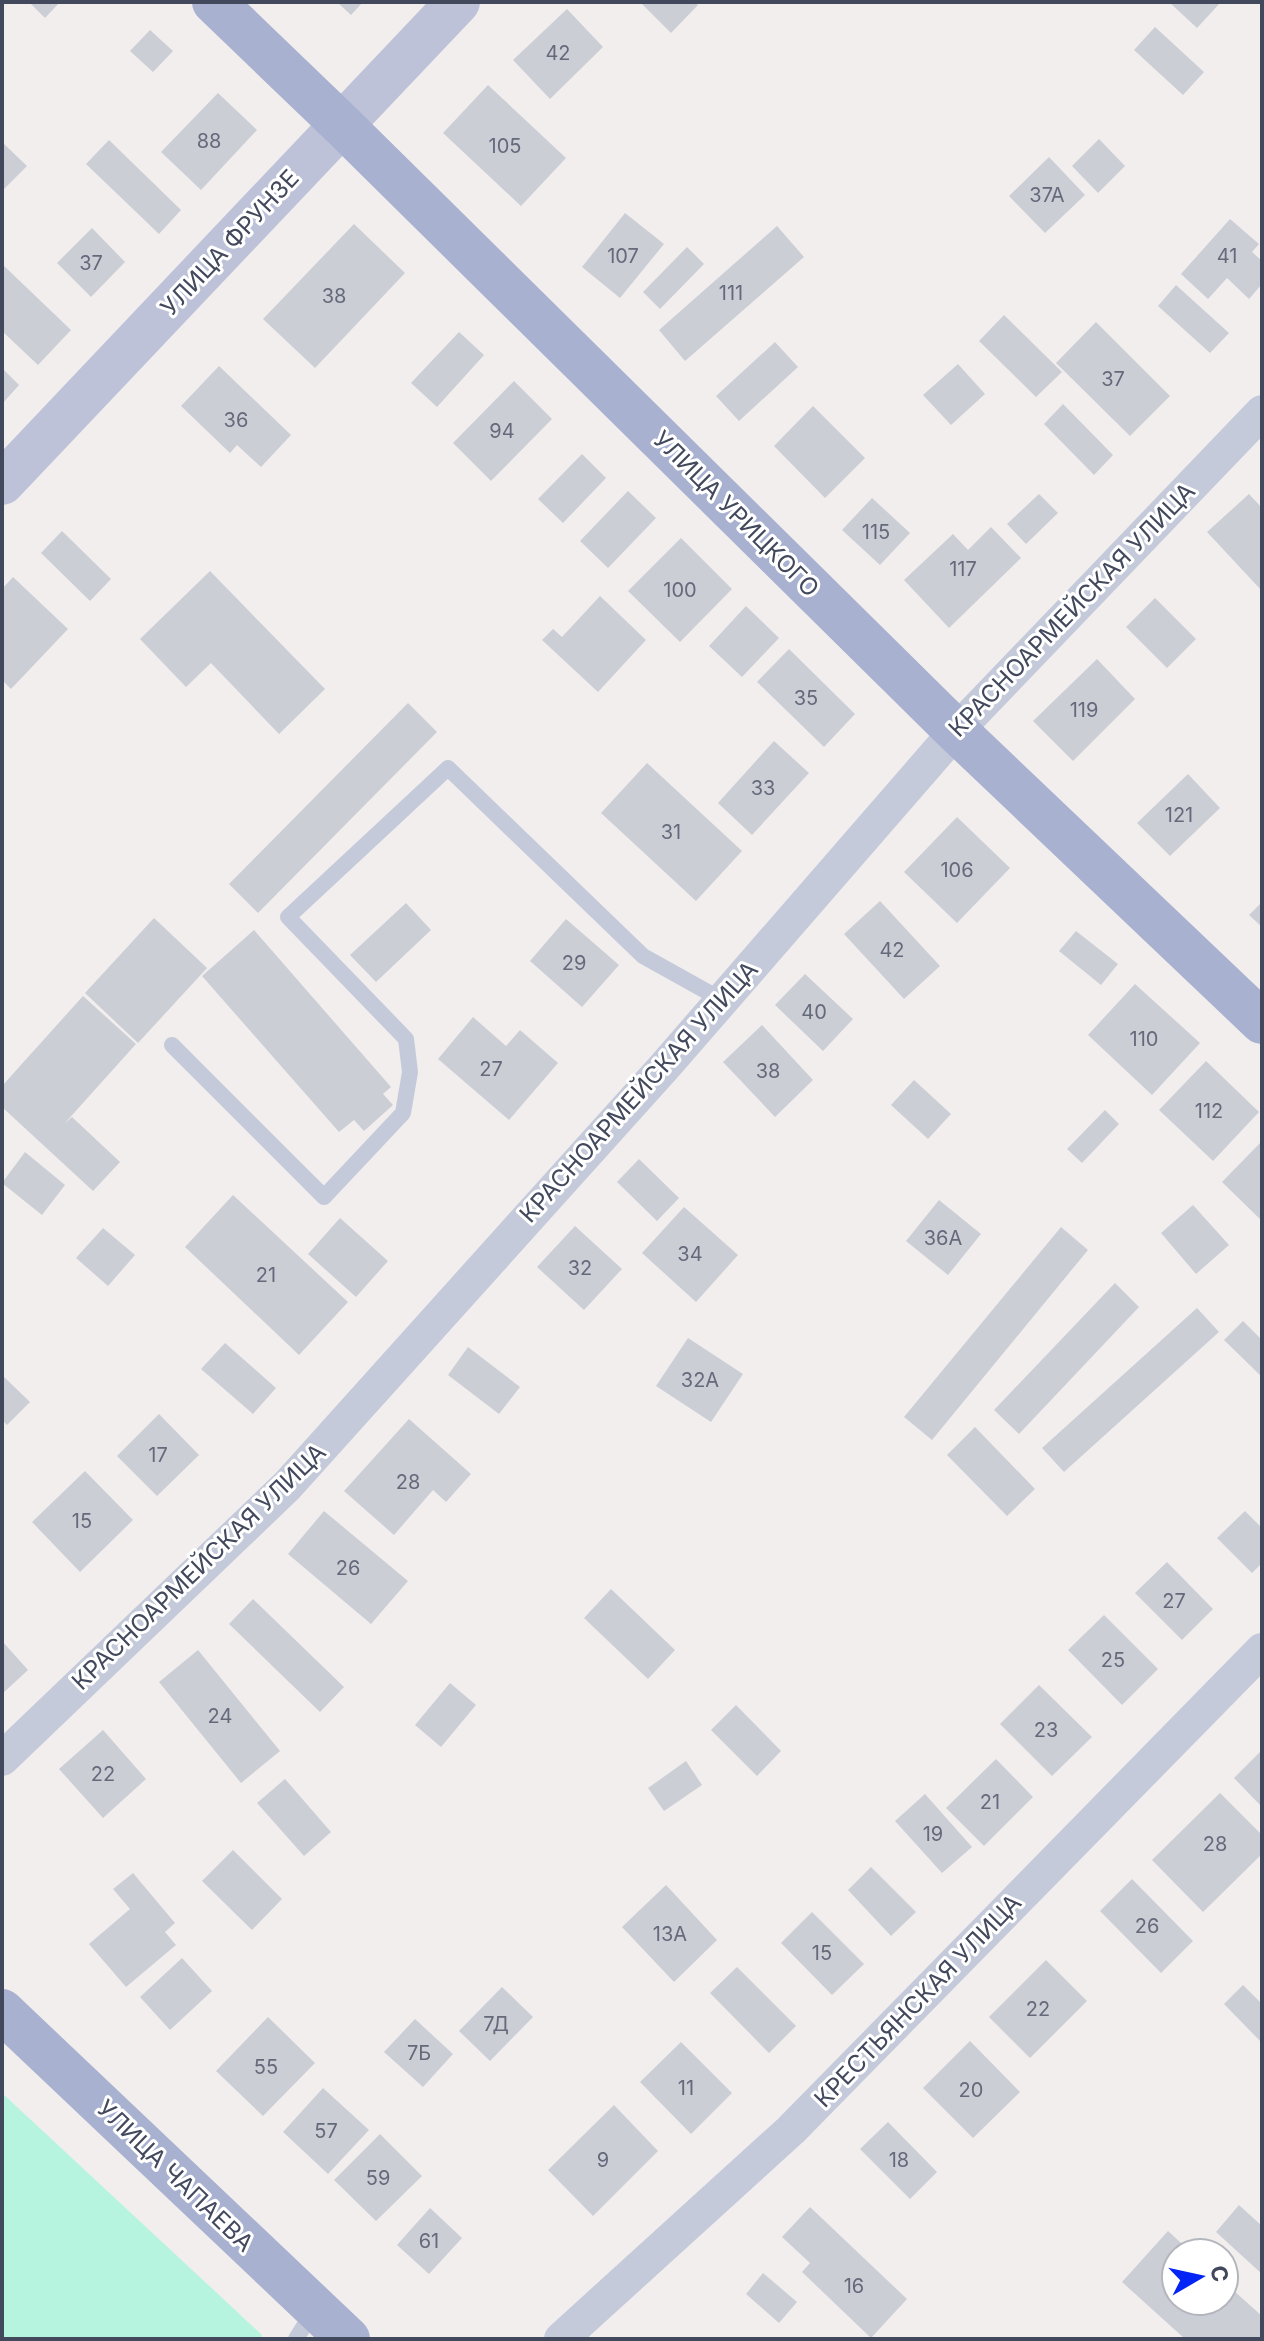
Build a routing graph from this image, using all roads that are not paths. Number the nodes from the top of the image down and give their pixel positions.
1 (214, 2) edge
2 (458, 2) edge
3 (341, 124) junction
4 (1262, 412) edge
5 (2, 483) edge
6 (956, 731) junction
7 (722, 1000) junction
8 (1262, 1022) edge
9 (172, 1045) dead end
10 (1262, 1650) edge
11 (2, 1759) edge
12 (2, 2011) edge
13 (306, 2324) edge
14 (348, 2339) edge
15 (561, 2339) edge

1 - 3 main road, УЛИЦА УРИЦКОГО
2 - 3 street, УЛИЦА ФРУНЗЕ
3 - 5 street, УЛИЦА ФРУНЗЕ
3 - 6 main road, УЛИЦА УРИЦКОГО
4 - 6 street, КРАСНОАРМЕЙСКАЯ УЛИЦА
6 - 7 street, КРАСНОАРМЕЙСКАЯ УЛИЦА
6 - 8 main road, УЛИЦА УРИЦКОГО
7 - 9 lane
7 - 11 street, КРАСНОАРМЕЙСКАЯ УЛИЦА
10 - 15 street, КРЕСТЬЯНСКАЯ УЛИЦА
12 - 13 main road, УЛИЦА ЧАПАЕВА
13 - 14 main road, УЛИЦА ЧАПАЕВА

